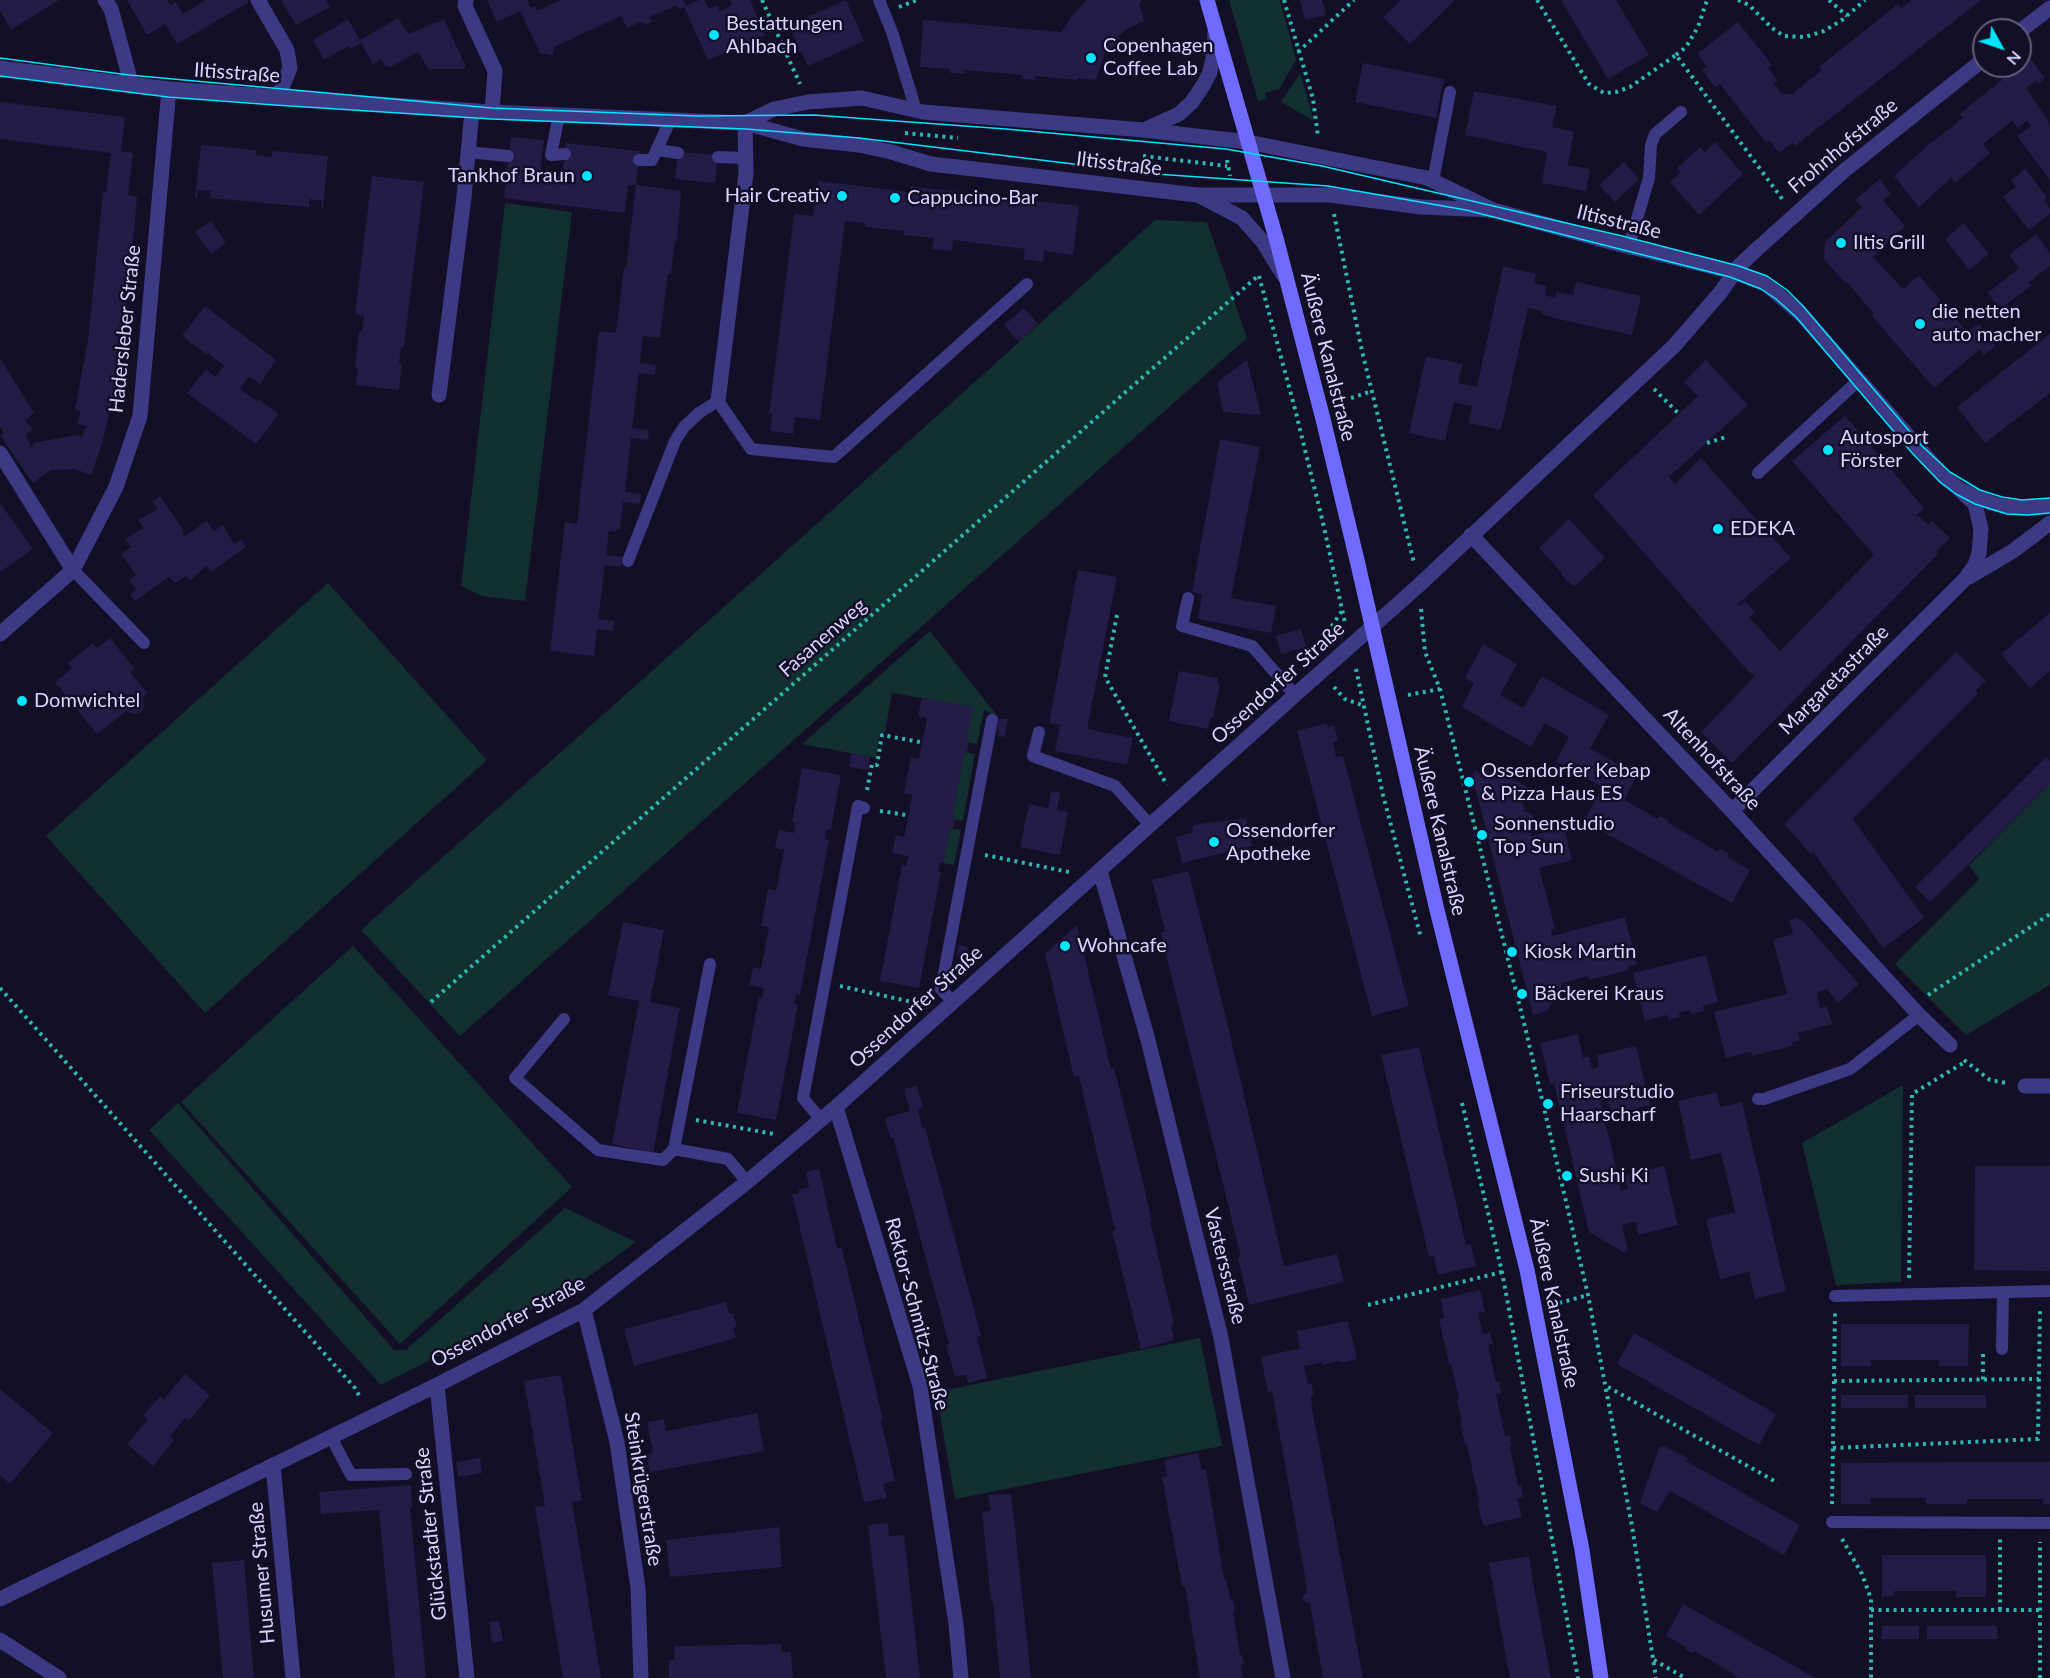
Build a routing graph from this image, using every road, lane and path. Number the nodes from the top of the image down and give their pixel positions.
1 (105, 0) edge
2 (258, 0) edge
3 (465, 0) edge
4 (762, 0) edge
5 (879, 0) edge
6 (1207, 0) edge
7 (1284, 0) edge
8 (1354, 0) edge
9 (1707, 0) edge
10 (1738, 0) edge
11 (1829, 0) edge
12 (1865, 0) edge
13 (2050, 8) edge
14 (1848, 16) junction
15 (2032, 22) edge
16 (1215, 28) junction
17 (1298, 52) junction
18 (1676, 55) dead end
19 (0, 68) edge
20 (1972, 69) edge
21 (129, 84) junction
22 (169, 89) junction
23 (1450, 92) dead end
24 (278, 97) junction
25 (808, 102) junction
26 (916, 110) junction
27 (472, 111) junction
28 (492, 112) junction
29 (1681, 112) dead end
30 (559, 115) junction
31 (668, 119) junction
32 (745, 123) junction
33 (1144, 130) junction
34 (902, 133) dead end
35 (958, 138) dead end
36 (1224, 139) junction
37 (1248, 142) junction
38 (657, 150) junction
39 (468, 152) junction
40 (678, 153) dead end
41 (565, 154) dead end
42 (508, 156) dead end
43 (1143, 156) dead end
44 (718, 157) dead end
45 (1321, 157) junction
46 (746, 158) junction
47 (639, 160) dead end
48 (1227, 166) junction
49 (1433, 181) junction
50 (1197, 195) junction
51 (1264, 195) junction
52 (1330, 195) junction
53 (1236, 196) junction
54 (1493, 210) junction
55 (1629, 246) junction
56 (1255, 264) dead end
57 (1734, 272) junction
58 (1258, 275) junction
59 (1287, 281) junction
60 (1027, 284) dead end
61 (1642, 376) junction
62 (1859, 380) junction
63 (1372, 391) junction
64 (439, 395) dead end
65 (1351, 398) dead end
66 (718, 401) junction
67 (1679, 414) dead end
68 (1726, 437) dead end
69 (1707, 442) dead end
70 (0, 453) edge
71 (1758, 473) dead end
72 (1959, 489) junction
73 (2050, 505) edge
74 (2050, 523) edge
75 (1471, 535) junction
76 (628, 561) dead end
77 (74, 570) junction
78 (1966, 578) junction
79 (1417, 587) junction
80 (1188, 598) dead end
81 (1117, 615) dead end
82 (1372, 627) junction
83 (0, 634) edge
84 (144, 643) dead end
85 (1350, 646) junction
86 (1295, 695) junction
87 (992, 720) dead end
88 (1039, 732) dead end
89 (920, 742) dead end
90 (1179, 799) junction
91 (864, 808) junction
92 (1732, 811) junction
93 (906, 815) dead end
94 (1150, 825) junction
95 (967, 852) junction
96 (1100, 871) junction
97 (1085, 883) junction
98 (2050, 914) edge
99 (1423, 945) dead end
100 (710, 964) dead end
101 (825, 983) junction
102 (0, 988) edge
103 (431, 1002) dead end
104 (953, 1002) junction
105 (1915, 1011) junction
106 (935, 1018) junction
107 (564, 1019) dead end
108 (1950, 1045) joint
109 (1965, 1062) junction
110 (2025, 1086) joint
111 (2050, 1086) edge
112 (1460, 1093) dead end
113 (1758, 1099) dead end
114 (836, 1107) junction
115 (681, 1118) junction
116 (821, 1120) junction
117 (788, 1148) junction
118 (674, 1149) junction
119 (747, 1182) junction
120 (1502, 1272) junction
121 (2045, 1291) edge
122 (2003, 1292) junction
123 (1909, 1294) junction
124 (1835, 1296) joint
125 (1368, 1305) dead end
126 (584, 1310) junction
127 (2002, 1348) dead end
128 (2039, 1379) junction
129 (1834, 1381) junction
130 (437, 1385) junction
131 (1607, 1387) junction
132 (371, 1417) junction
133 (331, 1437) junction
134 (1833, 1448) junction
135 (273, 1465) junction
136 (406, 1474) dead end
137 (1778, 1483) dead end
138 (1832, 1522) junction
139 (2000, 1523) junction
140 (2045, 1523) edge
141 (0, 1599) edge
142 (1871, 1610) junction
143 (2000, 1610) junction
144 (2040, 1610) junction
145 (0, 1640) edge
146 (1653, 1660) junction
147 (58, 1678) edge
148 (292, 1678) edge
149 (467, 1678) edge
150 (641, 1678) edge
151 (961, 1678) edge
152 (1282, 1678) edge
153 (1578, 1678) edge
154 (1601, 1678) edge
155 (1656, 1678) edge
156 (1685, 1678) edge
157 (1871, 1678) edge
158 (2040, 1678) edge

1 - 21 street
2 - 24 street
3 - 28 street
4 - 25 path
5 - 26 lane
6 - 16 main road, Äußere Kanalstraße
7 - 17 path
8 - 17 path
9 - 18 path
10 - 14 path
11 - 14 path
12 - 14 path
13 - 15 street
16 - 33 street
16 - 37 main road, Äußere Kanalstraße
17 - 45 path
19 - 21 street, Iltisstraße
20 - 57 street, Frohnhofstraße
21 - 22 street, Iltisstraße
22 - 24 street, Iltisstraße
22 - 77 street, Hadersleber Straße
23 - 49 lane
24 - 27 street, Iltisstraße
25 - 26 street, Iltisstraße
25 - 32 street, Iltisstraße
26 - 33 street, Iltisstraße
27 - 28 street, Iltisstraße
27 - 39 street
28 - 30 street, Iltisstraße
29 - 55 lane
30 - 31 street, Iltisstraße
30 - 41 lane
31 - 32 street, Iltisstraße
31 - 38 lane
32 - 46 street
32 - 50 street, Iltisstraße
33 - 36 street, Iltisstraße
34 - 35 path
36 - 37 street, Iltisstraße
36 - 48 path
37 - 45 street, Iltisstraße
37 - 51 main road, Äußere Kanalstraße
38 - 40 lane
38 - 47 lane
39 - 42 lane
39 - 64 street
43 - 48 path
44 - 46 lane
45 - 49 street, Iltisstraße
46 - 66 street
48 - 53 path
49 - 54 street, Iltisstraße
50 - 53 street, Iltisstraße
50 - 59 street
51 - 52 street, Iltisstraße
51 - 53 street, Iltisstraße
51 - 59 main road, Äußere Kanalstraße
52 - 54 street, Iltisstraße
52 - 63 path
54 - 55 street, Iltisstraße
55 - 57 street, Iltisstraße
56 - 58 path
57 - 61 street, Ossendorfer Straße
57 - 62 street, Margaretastraße
58 - 85 path
58 - 103 path, Fasanenweg
59 - 82 main road, Äußere Kanalstraße
60 - 66 lane
61 - 67 path
61 - 75 street, Ossendorfer Straße
62 - 71 lane
62 - 72 street, Margaretastraße
63 - 65 path
63 - 79 path
66 - 76 lane
68 - 69 path
70 - 77 street
72 - 73 street, Margaretastraße
72 - 78 street, Margaretastraße
74 - 78 street, Margaretastraße
75 - 79 street, Ossendorfer Straße
75 - 92 street, Altenhofstraße
77 - 83 street, Hadersleber Straße
77 - 84 lane
78 - 92 street, Margaretastraße
79 - 82 street, Ossendorfer Straße
79 - 131 path
80 - 86 lane
81 - 90 path
82 - 85 street, Ossendorfer Straße
82 - 154 main road, Äußere Kanalstraße
85 - 86 street, Ossendorfer Straße
85 - 99 path
86 - 90 street, Ossendorfer Straße
87 - 95 lane
88 - 94 lane
89 - 91 path
90 - 94 street, Ossendorfer Straße
91 - 93 path
91 - 101 lane
92 - 105 street, Altenhofstraße
94 - 96 street, Ossendorfer Straße
95 - 97 path
95 - 104 lane
96 - 97 street, Ossendorfer Straße
96 - 152 street, Vastersstraße
97 - 104 street, Ossendorfer Straße
98 - 105 path
100 - 115 lane
101 - 106 path
101 - 116 lane
102 - 132 path
104 - 106 street, Ossendorfer Straße
105 - 108 street, Altenhofstraße
105 - 113 lane
106 - 114 street, Ossendorfer Straße
107 - 118 lane
108 - 109 path
109 - 110 path
109 - 123 path
110 - 111 street
112 - 120 path
114 - 116 street, Ossendorfer Straße
114 - 151 street, Rektor-Schmitz-Straße
115 - 117 path
115 - 118 lane
116 - 117 street, Ossendorfer Straße
117 - 119 street, Ossendorfer Straße
118 - 119 lane
119 - 126 street, Ossendorfer Straße
120 - 125 path
120 - 153 path
121 - 122 lane
121 - 128 path
122 - 123 lane
122 - 127 lane
123 - 124 lane
124 - 129 path
126 - 130 street, Ossendorfer Straße
126 - 150 street, Steinkrügerstraße
128 - 129 path
128 - 134 path
129 - 134 path
130 - 132 street, Ossendorfer Straße
130 - 149 street, Glückstadter Straße
131 - 137 path
131 - 146 path
132 - 133 street, Ossendorfer Straße
133 - 135 street, Ossendorfer Straße
133 - 136 lane
134 - 138 path
135 - 141 street, Ossendorfer Straße
135 - 148 street, Husumer Straße
138 - 139 lane
138 - 142 path
139 - 140 lane
139 - 143 path
140 - 144 path
142 - 143 path
142 - 157 path
143 - 144 path
144 - 158 path
145 - 147 street
146 - 155 path
146 - 156 path

